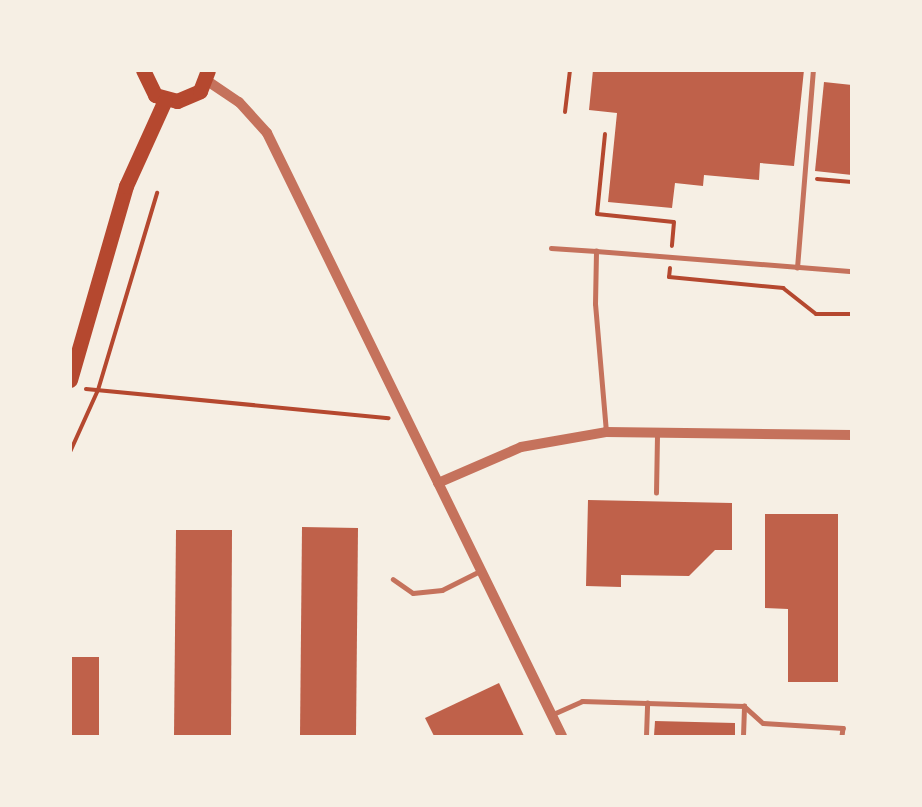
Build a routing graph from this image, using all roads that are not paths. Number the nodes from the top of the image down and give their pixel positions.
1 (142, 70) edge
2 (813, 70) edge
3 (207, 76) edge
4 (165, 100) junction
5 (551, 248) dead end
6 (596, 251) junction
7 (797, 268) junction
8 (852, 271) edge
9 (75, 384) edge
10 (606, 432) junction
11 (657, 433) junction
12 (852, 435) edge
13 (438, 483) junction
14 (656, 493) dead end
15 (481, 571) junction
16 (393, 579) dead end
17 (647, 703) junction
18 (744, 706) junction
19 (551, 715) junction
20 (561, 736) edge
21 (646, 736) edge
22 (743, 736) edge
23 (842, 736) edge

1 - 4 main road
2 - 7 lane
3 - 4 main road
3 - 13 street
4 - 9 main road
5 - 6 lane
6 - 7 lane
6 - 10 lane
7 - 8 lane
10 - 11 street
10 - 13 street
11 - 12 street
11 - 14 lane
13 - 15 street
15 - 16 lane
15 - 19 street
17 - 18 lane
17 - 19 lane
17 - 21 lane
18 - 22 lane
18 - 23 lane
19 - 20 street

